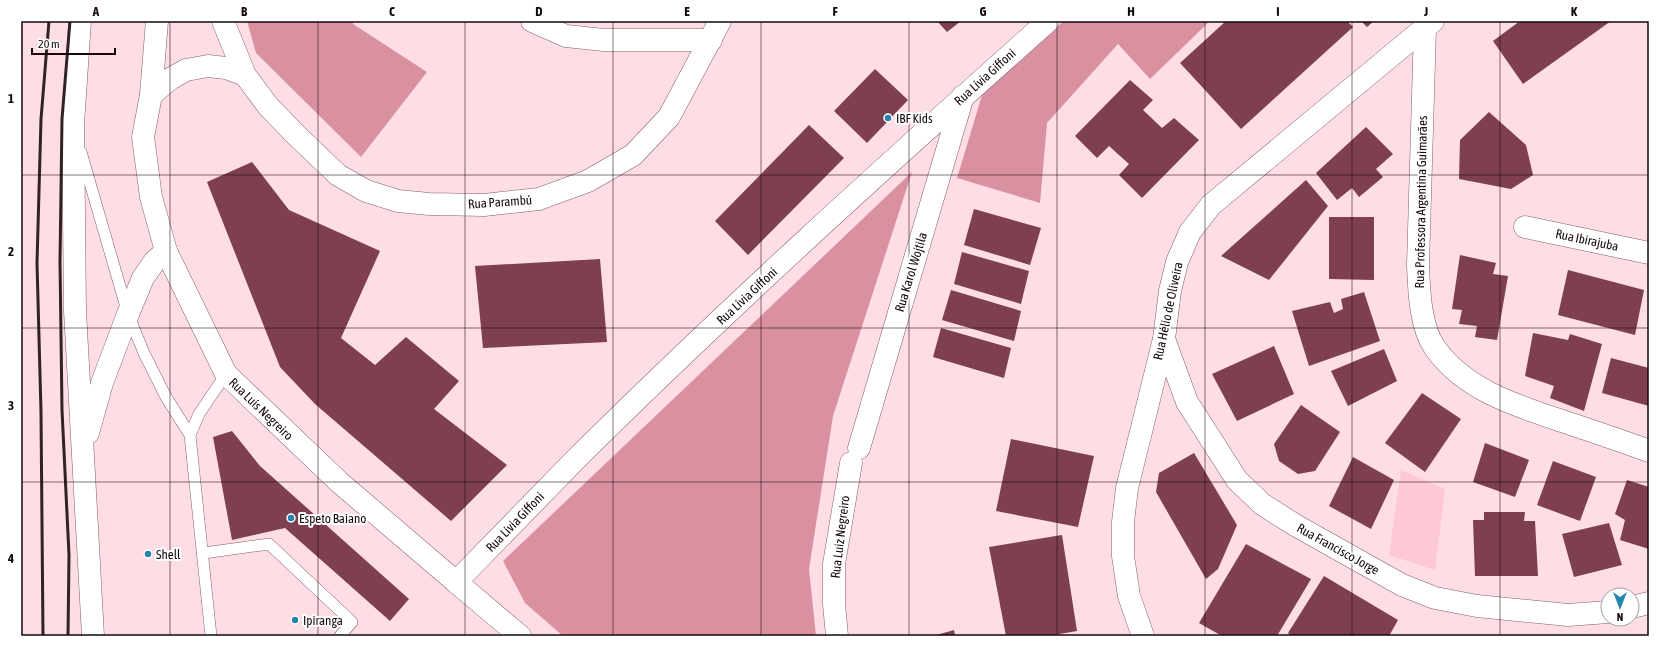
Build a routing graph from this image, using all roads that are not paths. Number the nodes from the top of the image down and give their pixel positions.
1 (80, 21) edge
2 (157, 21) edge
3 (223, 21) edge
4 (532, 21) edge
5 (720, 21) edge
6 (1048, 21) edge
7 (1429, 24) edge
8 (710, 40) junction
9 (245, 75) junction
10 (151, 95) junction
11 (963, 96) junction
12 (73, 124) junction
13 (1525, 228) dead end
14 (166, 250) junction
15 (1649, 253) edge
16 (128, 314) junction
17 (1164, 339) junction
18 (226, 374) junction
19 (190, 435) junction
20 (83, 450) junction
21 (1649, 450) edge
22 (855, 455) joint
23 (204, 553) junction
24 (456, 582) junction
25 (1600, 613) edge
26 (93, 636) edge
27 (211, 636) edge
28 (340, 636) edge
29 (520, 636) edge
30 (837, 636) edge
31 (1143, 636) edge

1 - 12 street
2 - 10 street, Rua Luís Negreiro
3 - 9 street, Rua Parambú
4 - 8 street
5 - 8 street, Rua Parambú
6 - 11 street, Rua Lívia Giffoni
7 - 17 street, Rua Hélio de Oliveira
7 - 21 street, Rua Professora Argentina Guimarães
8 - 9 street, Rua Parambú
9 - 10 street
10 - 14 street, Rua Luís Negreiro
11 - 22 street, Rua Karol Wojtila
11 - 24 street, Rua Lívia Giffoni
12 - 16 lane
12 - 20 street
13 - 15 street, Rua Ibirajuba
14 - 16 street
14 - 18 street, Rua Luís Negreiro
16 - 19 lane
16 - 20 street
17 - 25 street, Rua Francisco Jorge
17 - 31 street, Rua Hélio de Oliveira
18 - 19 lane
18 - 24 street, Rua Luís Negreiro
19 - 23 lane
20 - 26 street
22 - 30 street, Rua Luiz Negreiro
23 - 27 lane
23 - 28 lane
24 - 29 street, Rua Luís Negreiro

